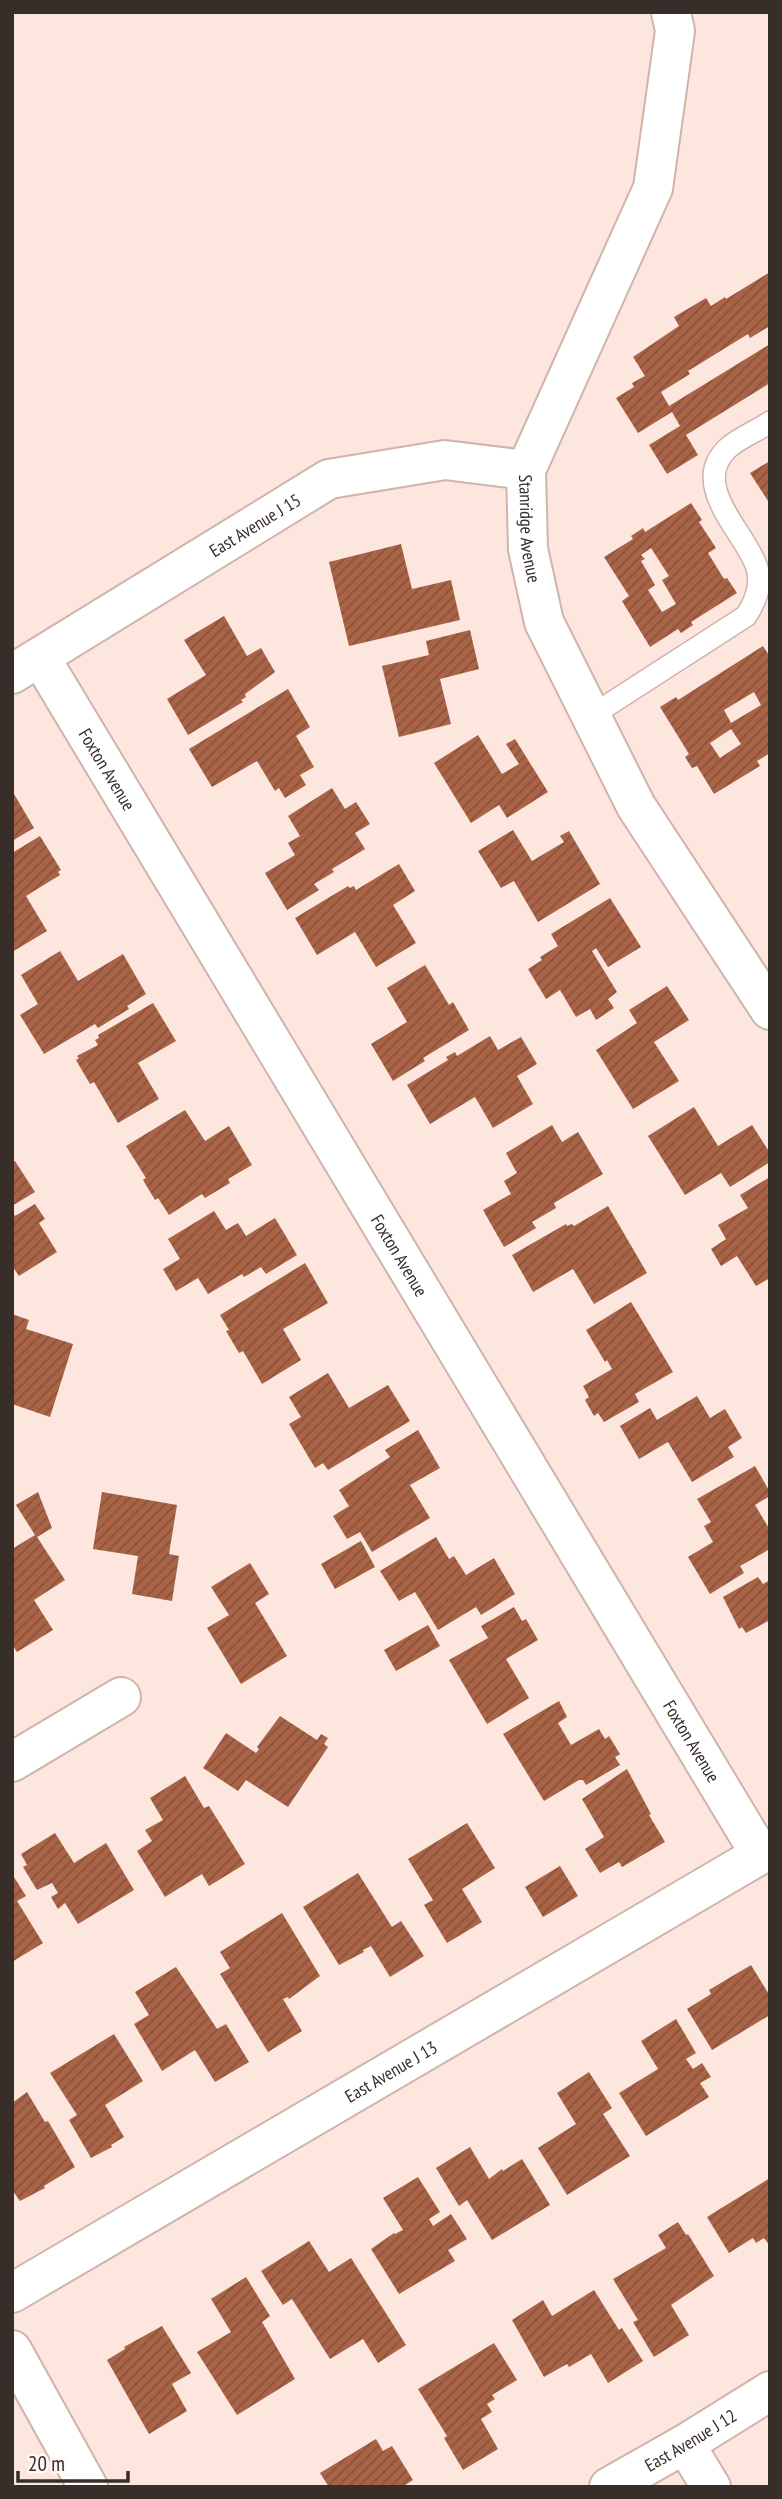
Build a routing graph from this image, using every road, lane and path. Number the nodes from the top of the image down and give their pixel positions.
1 (671, 12) edge
2 (770, 422) edge
3 (526, 470) junction
4 (26, 665) edge
5 (591, 716) junction
6 (770, 1010) edge
7 (121, 1697) dead end
8 (12, 1762) edge
9 (765, 1852) edge
10 (12, 2293) edge
11 (12, 2350) edge
12 (770, 2391) edge
13 (685, 2444) junction
14 (88, 2487) edge
15 (609, 2487) edge
16 (711, 2487) edge

1 - 3 street, Stanridge Avenue
2 - 5 lane
3 - 4 street, East Avenue J 15
3 - 5 street, Stanridge Avenue
4 - 9 street, Foxton Avenue
5 - 6 street, Stanridge Avenue
7 - 8 street
9 - 10 street, East Avenue J 13
11 - 14 street
12 - 13 street, East Avenue J 12
13 - 15 street, East Avenue J 12
13 - 16 street

